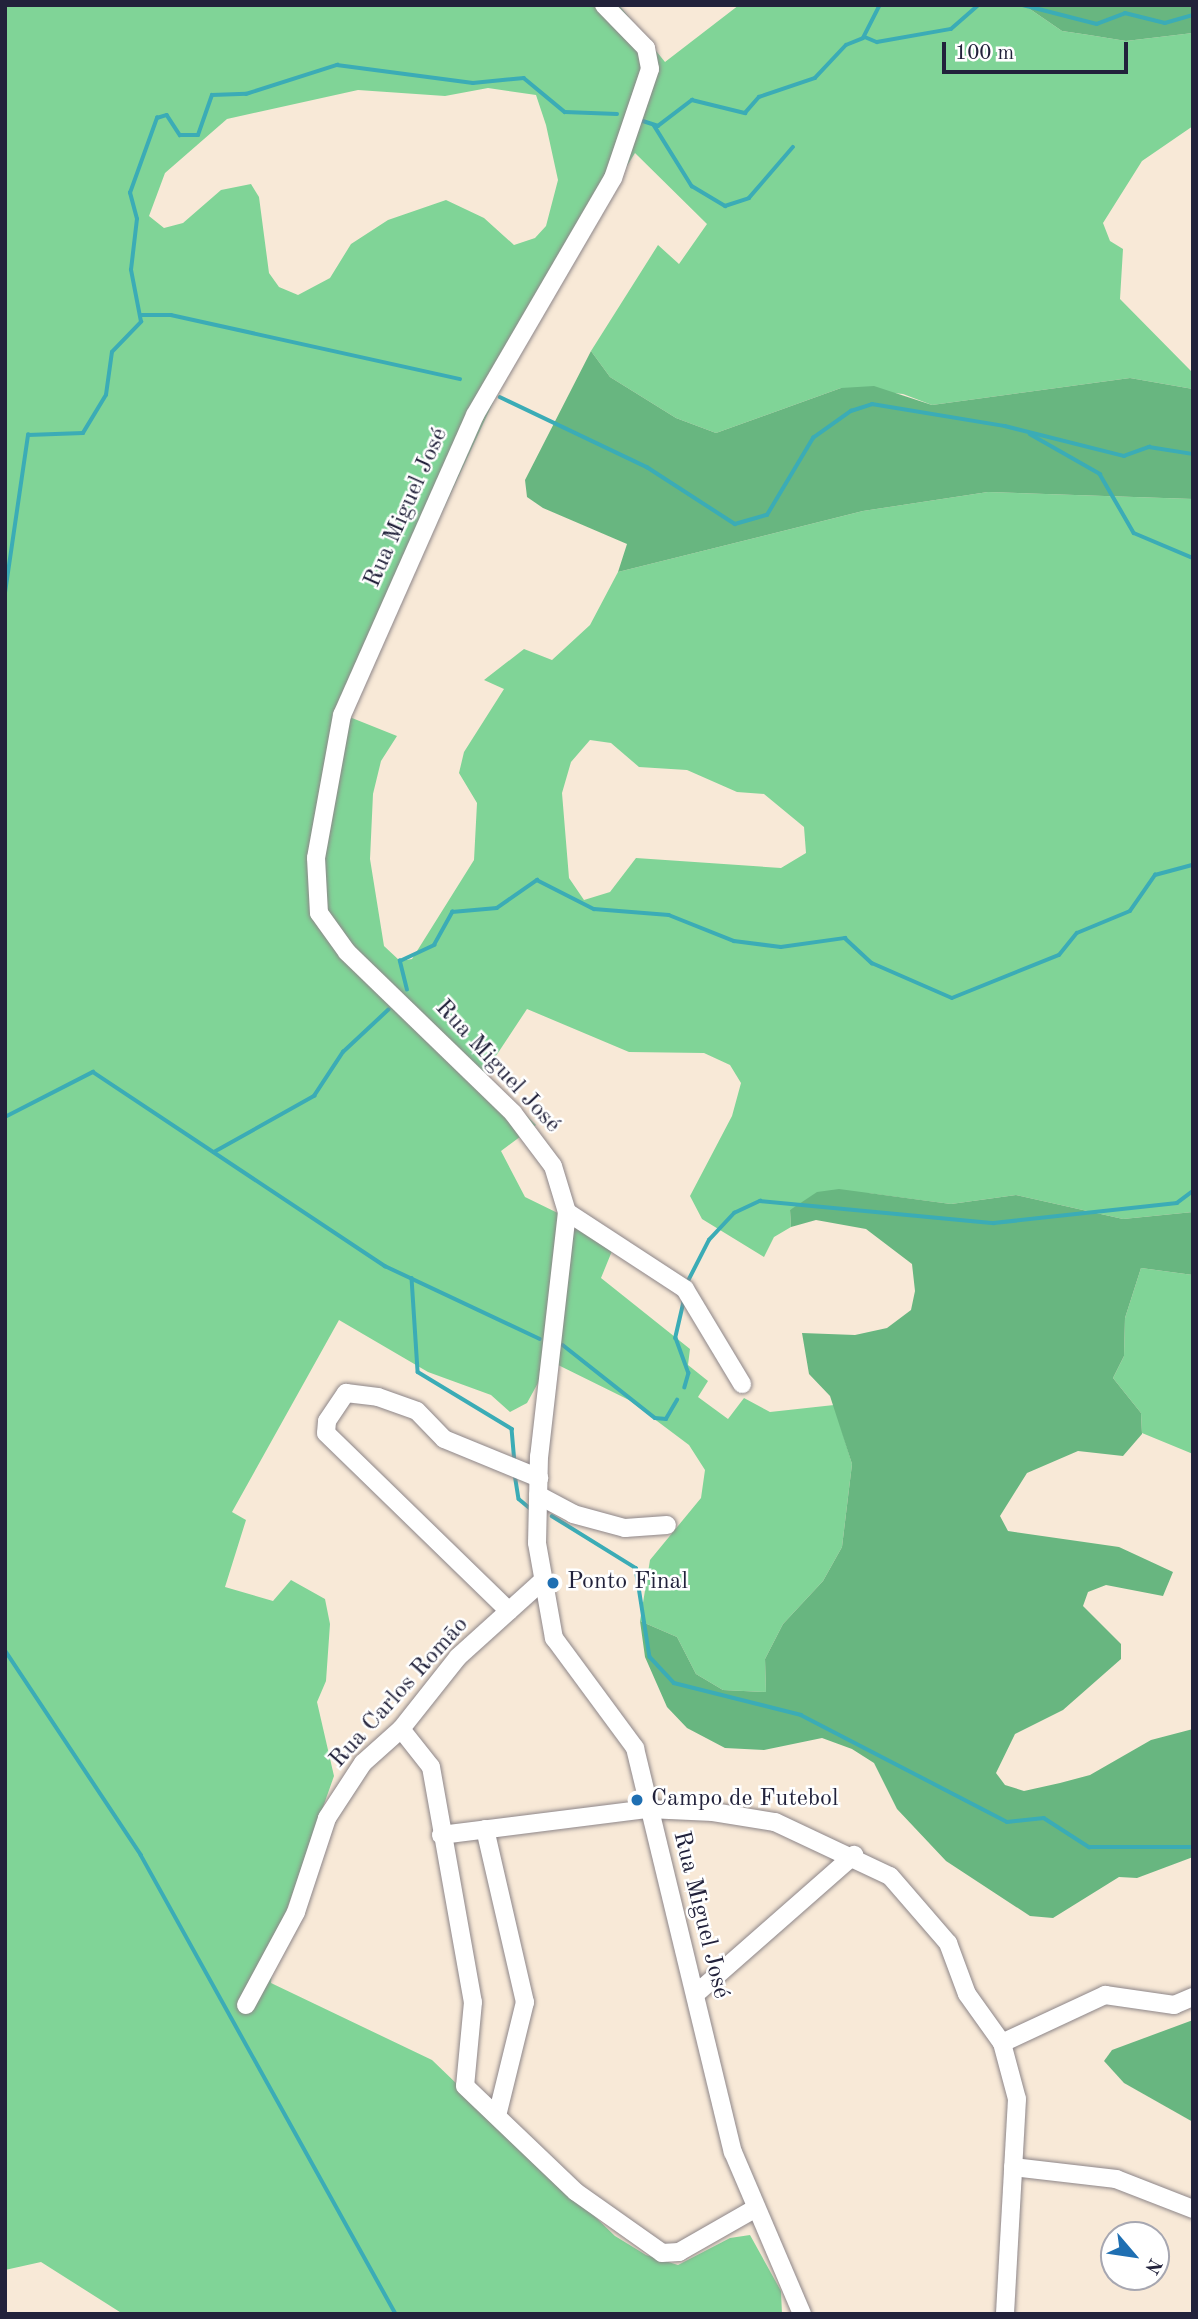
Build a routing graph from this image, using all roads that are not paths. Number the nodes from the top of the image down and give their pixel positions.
1 (604, 5) edge
2 (567, 1212) junction
3 (742, 1384) dead end
4 (538, 1487) junction
5 (667, 1525) dead end
6 (542, 1581) junction
7 (509, 1611) junction
8 (401, 1729) junction
9 (648, 1810) junction
10 (485, 1829) junction
11 (441, 1835) junction
12 (854, 1855) junction
13 (698, 1992) junction
14 (1193, 1997) edge
15 (246, 2005) dead end
16 (1002, 2043) junction
17 (497, 2116) junction
18 (1013, 2167) junction
19 (756, 2208) junction
20 (1193, 2209) edge
21 (796, 2310) edge
22 (1005, 2314) edge

1 - 2 street, Rua Miguel José
2 - 3 street
2 - 4 street, Rua Miguel José
4 - 5 street
4 - 6 street, Rua Miguel José
4 - 7 street
6 - 7 street, Rua Carlos Romão
6 - 9 street, Rua Miguel José
7 - 8 street, Rua Carlos Romão
8 - 11 street
8 - 15 street, Rua Carlos Romão
9 - 10 street
9 - 12 street
9 - 13 street, Rua Miguel José
10 - 11 street
10 - 17 street
11 - 17 street
12 - 13 street
12 - 16 street
13 - 19 street, Rua Miguel José
14 - 16 street
16 - 18 street
17 - 19 street
18 - 20 street
18 - 22 street
19 - 21 street, Rua Miguel José

